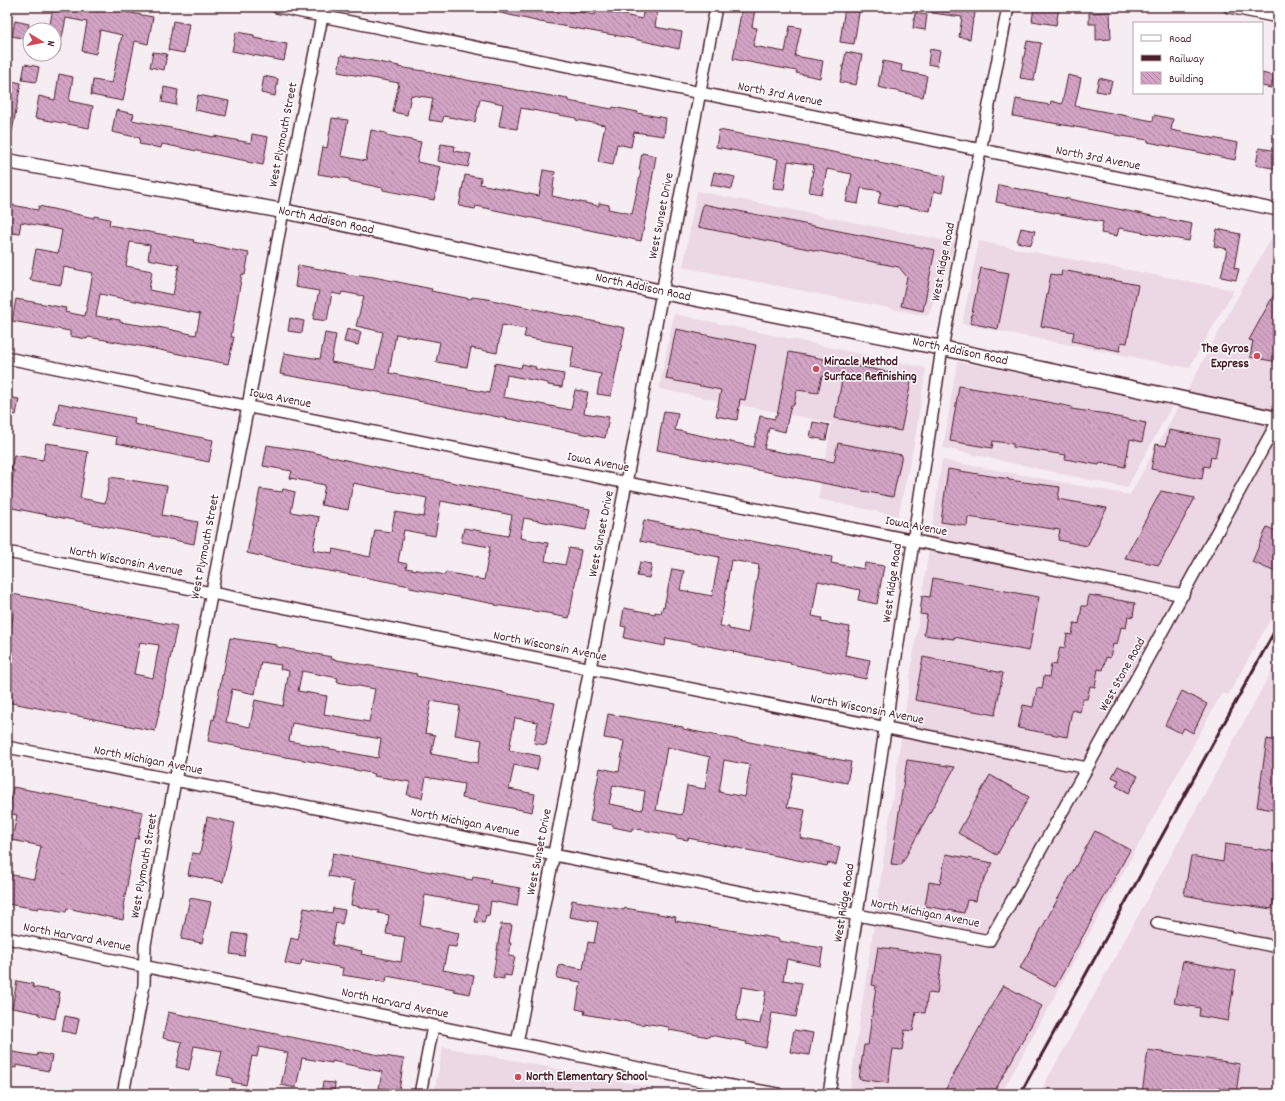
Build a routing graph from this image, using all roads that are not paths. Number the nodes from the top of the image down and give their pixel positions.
1 (277, 7) edge
2 (716, 7) edge
3 (1008, 7) edge
4 (1229, 7) edge
5 (323, 12) edge
6 (1278, 17) edge
7 (700, 93) junction
8 (980, 149) junction
9 (7, 161) edge
10 (1278, 210) edge
11 (283, 211) junction
12 (662, 292) junction
13 (942, 348) junction
14 (7, 358) edge
15 (248, 406) junction
16 (1278, 420) edge
17 (626, 482) junction
18 (913, 540) junction
19 (7, 552) edge
20 (212, 593) junction
21 (1183, 595) junction
22 (590, 669) junction
23 (886, 728) junction
24 (7, 747) edge
25 (1087, 768) junction
26 (175, 781) junction
27 (554, 854) junction
28 (857, 915) junction
29 (1157, 923) dead end
30 (7, 938) edge
31 (989, 941) joint
32 (1278, 947) edge
33 (144, 966) junction
34 (433, 1026) junction
35 (517, 1043) junction
36 (123, 1094) edge
37 (420, 1094) edge
38 (778, 1094) edge
39 (829, 1094) edge

1 - 5 street, North 3rd Avenue
2 - 7 street, West Sunset Drive
3 - 8 street, West Ridge Road
4 - 6 street
5 - 7 street, North 3rd Avenue
5 - 11 street, West Plymouth Street
7 - 8 street, North 3rd Avenue
7 - 12 street, West Sunset Drive
8 - 10 street, North 3rd Avenue
8 - 13 street, West Ridge Road
9 - 11 street, North Addison Road
11 - 12 street, North Addison Road
11 - 15 street, West Plymouth Street
12 - 13 street, North Addison Road
12 - 17 street, West Sunset Drive
13 - 16 street, North Addison Road
13 - 18 street, West Ridge Road
14 - 15 street, Iowa Avenue
15 - 17 street, Iowa Avenue
15 - 20 street, West Plymouth Street
16 - 21 street, West Stone Road
17 - 18 street, Iowa Avenue
17 - 22 street, West Sunset Drive
18 - 21 street, Iowa Avenue
18 - 23 street, West Ridge Road
19 - 20 street, North Wisconsin Avenue
20 - 22 street, North Wisconsin Avenue
20 - 26 street, West Plymouth Street
21 - 25 street, West Stone Road
22 - 23 street, North Wisconsin Avenue
22 - 27 street, West Sunset Drive
23 - 25 street, North Wisconsin Avenue
23 - 28 street, West Ridge Road
24 - 26 street, North Michigan Avenue
25 - 31 street, West Stone Road
26 - 27 street, North Michigan Avenue
26 - 33 street, West Plymouth Street
27 - 28 street, North Michigan Avenue
27 - 35 street, West Sunset Drive
28 - 31 street, North Michigan Avenue
28 - 39 street, West Ridge Road
29 - 32 street
30 - 33 street, North Harvard Avenue
33 - 34 street, North Harvard Avenue
33 - 36 street, West Plymouth Street
34 - 35 street, North Harvard Avenue
34 - 37 street
35 - 38 street, North Harvard Avenue

